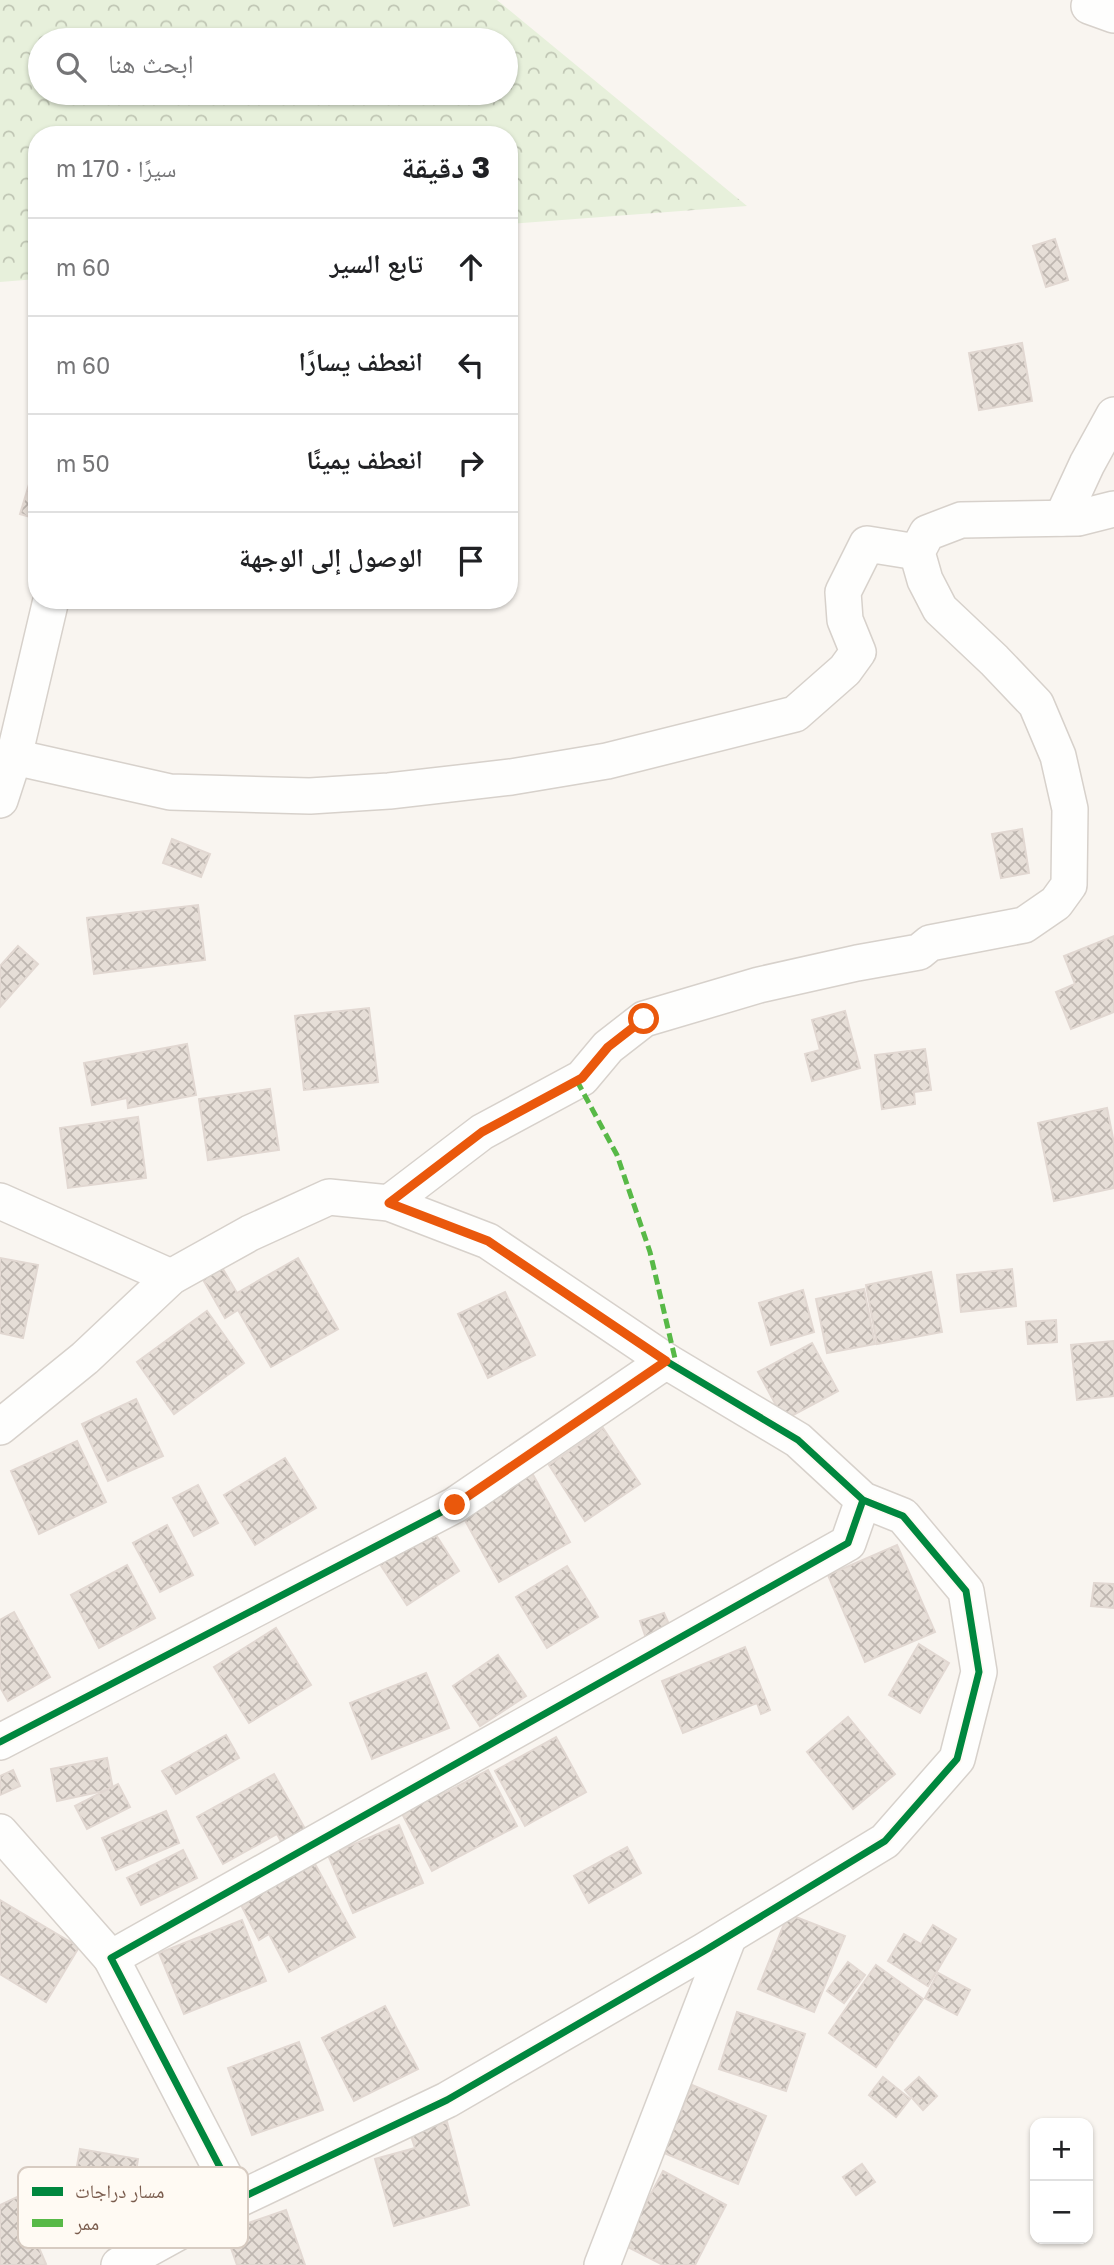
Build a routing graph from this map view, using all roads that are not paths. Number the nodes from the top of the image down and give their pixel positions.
1 (1114, 415) edge
2 (1114, 509) edge
3 (1062, 518) junction
4 (917, 552) junction
5 (49, 609) edge
6 (14, 757) junction
7 (0, 800) edge
8 (0, 1200) edge
9 (389, 1203) junction
10 (171, 1277) junction
11 (666, 1361) junction
12 (0, 1427) edge
13 (863, 1500) junction
14 (903, 1516) junction
15 (848, 1543) junction
16 (0, 1742) edge
17 (0, 1832) edge
18 (729, 1936) junction
19 (111, 1958) junction
20 (220, 2167) edge
21 (248, 2195) edge
22 (150, 2248) edge
23 (119, 2265) edge
24 (602, 2265) edge

1 - 3 street
2 - 3 street
3 - 4 street
4 - 6 street
4 - 9 street
5 - 6 street
6 - 7 street
8 - 10 street
9 - 10 street
9 - 11 street
10 - 12 street
11 - 13 street
11 - 16 street
13 - 14 street
13 - 15 street
14 - 15 street
14 - 18 street
15 - 19 street
17 - 19 street
18 - 21 street
18 - 24 street
19 - 20 street
22 - 23 street

